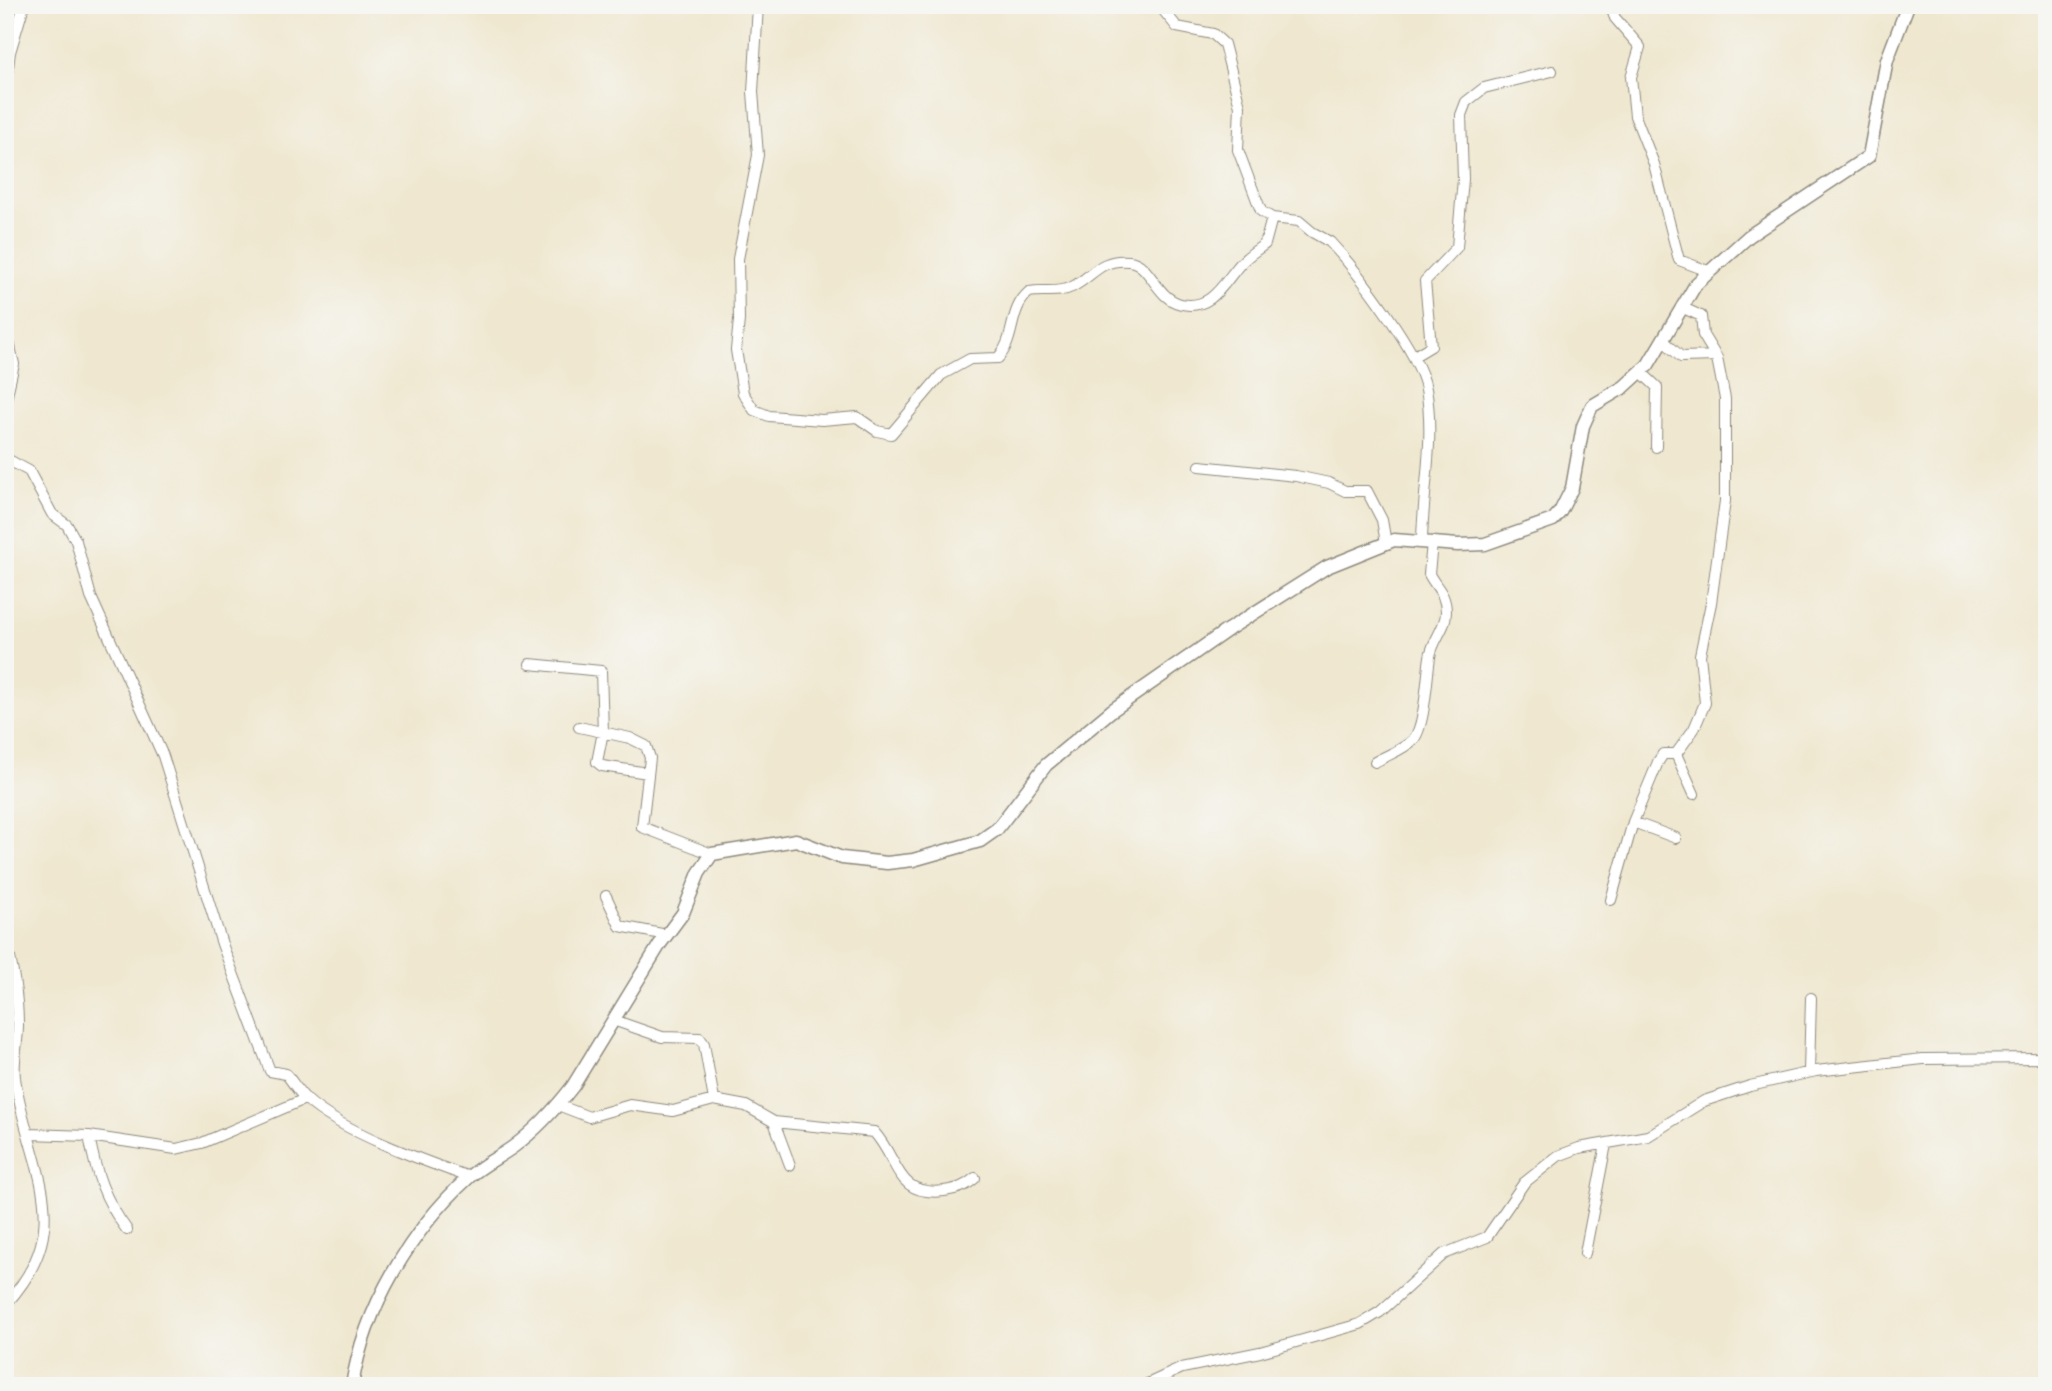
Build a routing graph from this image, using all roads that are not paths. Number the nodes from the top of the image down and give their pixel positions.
1 (24, 5) edge
2 (758, 5) edge
3 (1159, 5) edge
4 (1610, 5) edge
5 (1908, 5) edge
6 (1552, 71) dead end
7 (5, 90) edge
8 (1272, 218) junction
9 (5, 254) edge
10 (1708, 271) junction
11 (1681, 307) junction
12 (1664, 341) junction
13 (1416, 355) junction
14 (1716, 356) junction
15 (1642, 372) junction
16 (5, 404) edge
17 (1656, 447) dead end
18 (5, 458) edge
19 (1200, 466) dead end
20 (1386, 542) junction
21 (1427, 542) junction
22 (530, 664) dead end
23 (579, 727) dead end
24 (603, 732) junction
25 (1676, 754) junction
26 (1375, 761) dead end
27 (649, 773) junction
28 (1695, 794) dead end
29 (1633, 822) junction
30 (1676, 838) dead end
31 (712, 854) junction
32 (606, 896) dead end
33 (1611, 900) dead end
34 (667, 934) junction
35 (5, 935) edge
36 (1811, 998) dead end
37 (616, 1021) junction
38 (2047, 1058) edge
39 (1809, 1072) junction
40 (305, 1099) junction
41 (714, 1100) junction
42 (558, 1105) junction
43 (774, 1122) junction
44 (29, 1134) junction
45 (89, 1136) junction
46 (1606, 1144) junction
47 (790, 1166) dead end
48 (469, 1177) junction
49 (975, 1178) dead end
50 (127, 1230) dead end
51 (1585, 1253) dead end
52 (5, 1305) edge
53 (352, 1386) edge
54 (1143, 1386) edge

1 - 7 street
2 - 8 street
3 - 8 street
4 - 10 street
5 - 10 street
6 - 13 street
8 - 13 street
9 - 16 street
10 - 11 street
11 - 12 street
11 - 14 street
12 - 14 street
12 - 15 street
13 - 21 street
14 - 25 street
15 - 17 street
15 - 21 street
18 - 40 street
19 - 20 street
20 - 21 street
20 - 31 street
21 - 26 street
22 - 24 street
23 - 24 street
24 - 27 street
24 - 27 street
25 - 28 street
25 - 29 street
27 - 31 street
29 - 30 street
29 - 33 street
31 - 34 street
32 - 34 street
34 - 37 street
35 - 44 street
36 - 39 street
37 - 41 street
37 - 42 street
38 - 39 street
39 - 46 street
40 - 45 street
40 - 48 street
41 - 42 street
41 - 43 street
42 - 48 street
43 - 47 street
43 - 49 street
44 - 45 street
44 - 52 street
45 - 50 street
46 - 51 street
46 - 54 street
48 - 53 street

